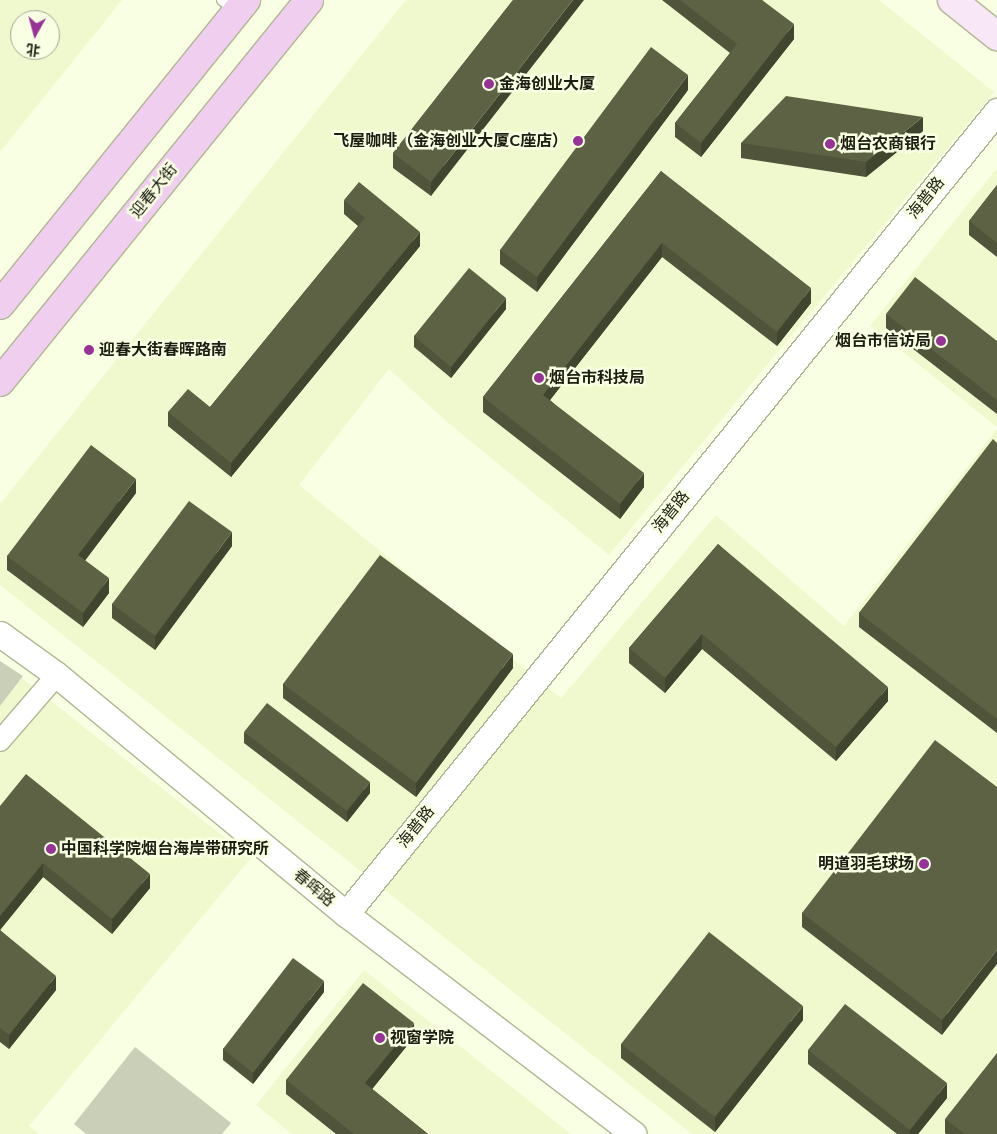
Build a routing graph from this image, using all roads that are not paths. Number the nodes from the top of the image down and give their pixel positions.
1 (309, 0) edge
2 (952, 0) edge
3 (235, 4) edge
4 (997, 36) edge
5 (997, 111) edge
6 (0, 305) edge
7 (0, 382) edge
8 (0, 634) edge
9 (57, 675) junction
10 (0, 741) edge
11 (346, 914) junction
12 (634, 1134) edge

1 - 7 main road, 迎春大街
2 - 4 main road
3 - 6 main road
5 - 11 street, 海普路
8 - 9 street, 春晖路
9 - 10 street
9 - 11 street, 春晖路
11 - 12 street, 春晖路

